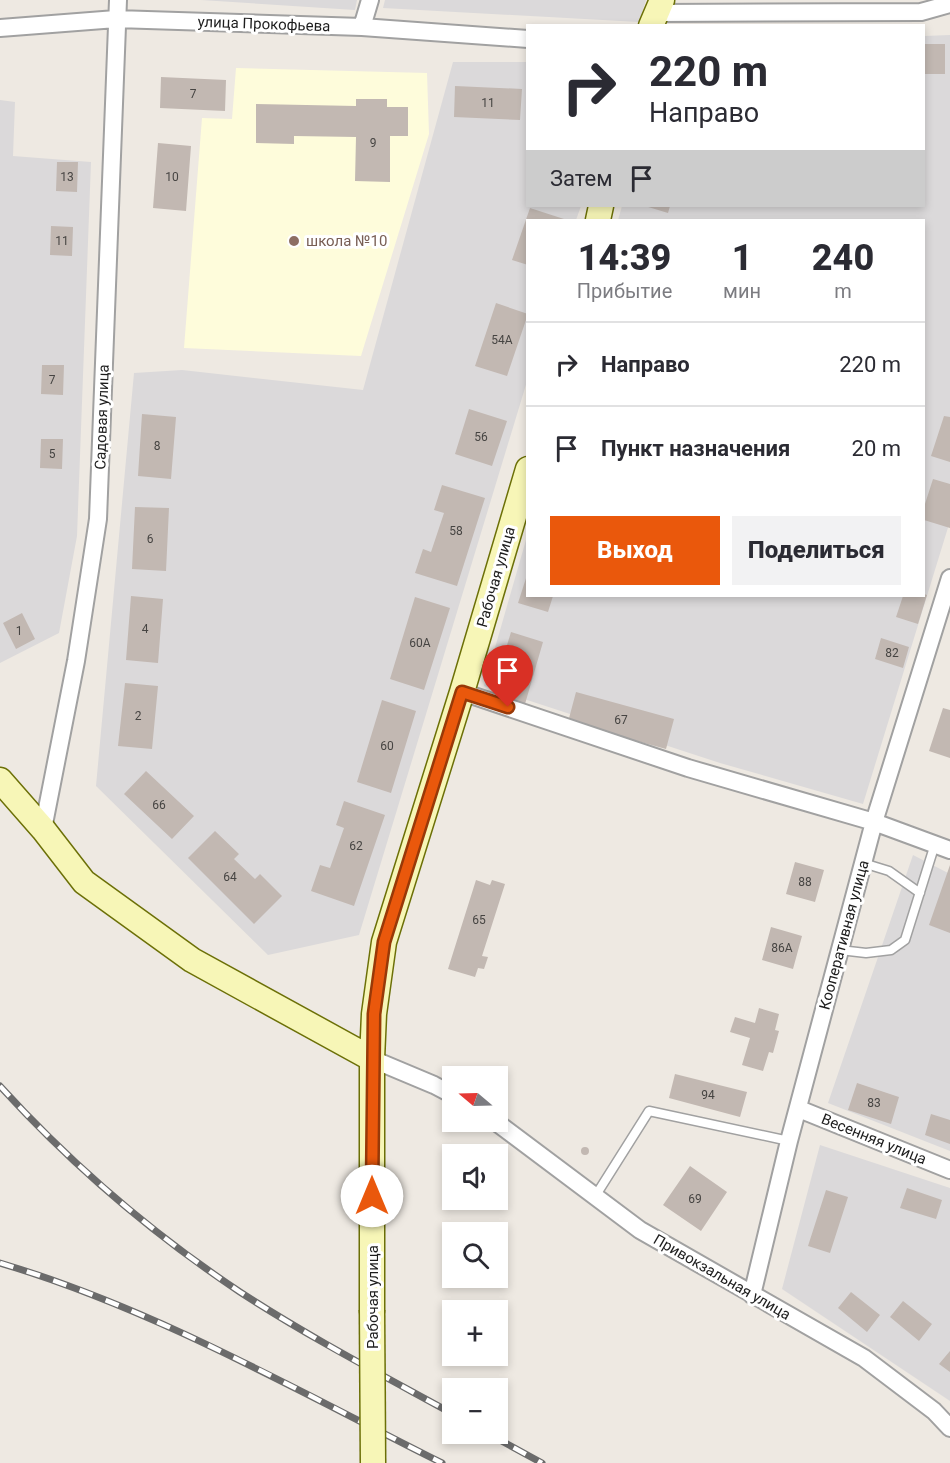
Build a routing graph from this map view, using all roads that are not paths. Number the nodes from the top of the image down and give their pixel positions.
1 (118, 0) edge
2 (370, 0) edge
3 (950, 4) edge
4 (657, 13) edge
5 (117, 19) junction
6 (362, 27) junction
7 (0, 28) edge
8 (526, 39) edge
9 (526, 477) edge
10 (950, 578) edge
11 (462, 692) junction
12 (0, 780) edge
13 (874, 822) junction
14 (43, 829) junction
15 (942, 847) edge
16 (863, 863) junction
17 (921, 893) junction
18 (840, 950) junction
19 (372, 1059) junction
20 (442, 1089) edge
21 (799, 1109) junction
22 (508, 1131) edge
23 (789, 1141) junction
24 (950, 1170) edge
25 (596, 1195) junction
26 (752, 1295) junction
27 (950, 1428) edge
28 (373, 1463) edge

1 - 5 street, Садовая улица
2 - 6 street
3 - 4 street
5 - 6 street, улица Прокофьева
5 - 7 street, улица Прокофьева
5 - 14 street, Садовая улица
6 - 8 street, улица Прокофьева
9 - 11 street, Рабочая улица
10 - 13 street, Кооперативная улица
11 - 13 street
11 - 19 street, Рабочая улица
12 - 14 street
13 - 15 street
13 - 16 street, Кооперативная улица
14 - 19 street
15 - 17 lane
16 - 17 lane
16 - 18 street, Кооперативная улица
17 - 18 lane
18 - 21 street, Кооперативная улица
19 - 20 street
19 - 28 street, Рабочая улица, bridge
21 - 23 street, Кооперативная улица
21 - 24 street, Весенняя улица
22 - 25 street, Привокзальная улица
23 - 25 lane
23 - 26 street, Кооперативная улица
25 - 26 street, Привокзальная улица
26 - 27 street, Привокзальная улица

